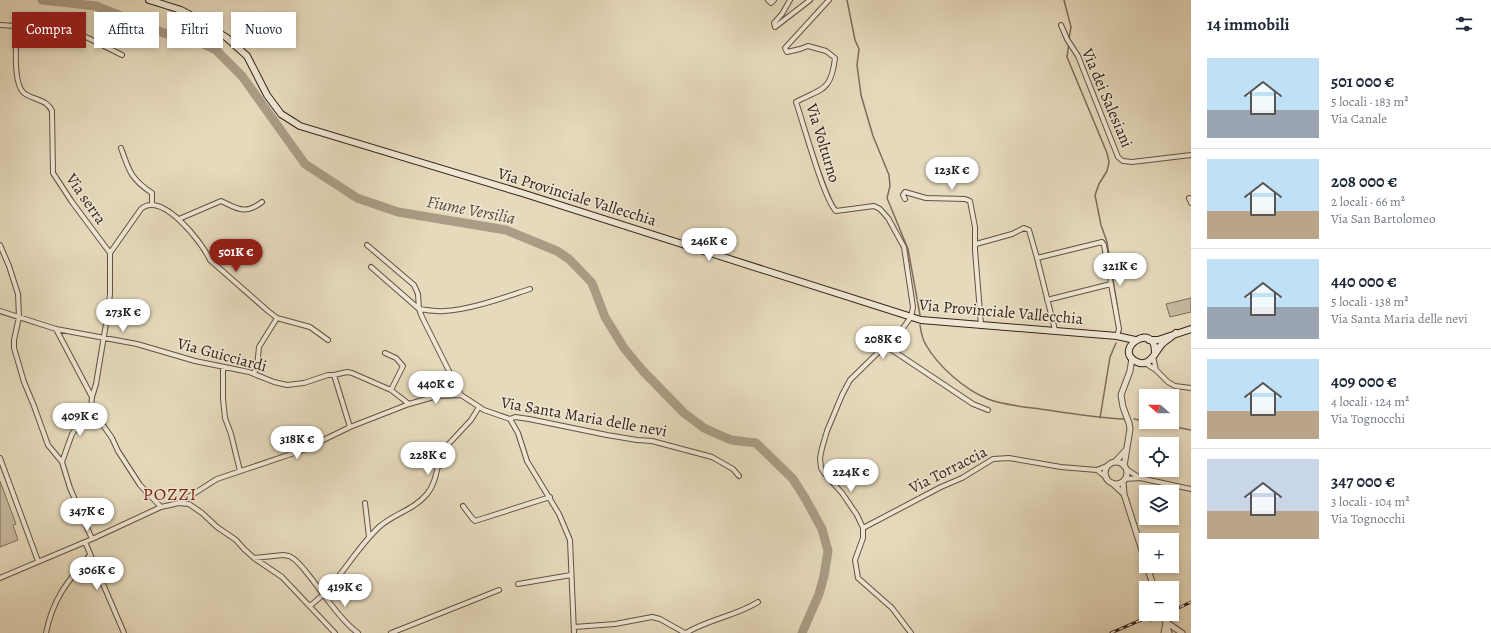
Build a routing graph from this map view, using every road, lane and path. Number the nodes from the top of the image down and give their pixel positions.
1 (149, 0) edge
2 (768, 0) edge
3 (774, 0) edge
4 (790, 0) edge
5 (810, 0) edge
6 (828, 0) edge
7 (0, 25) edge
8 (1061, 25) dead end
9 (12, 26) edge
10 (86, 37) edge
11 (17, 48) edge
12 (122, 55) dead end
13 (121, 148) dead end
14 (1191, 155) edge
15 (1189, 198) dead end
16 (905, 199) dead end
17 (262, 202) dead end
18 (1191, 203) edge
19 (152, 205) junction
20 (179, 219) junction
21 (976, 244) junction
22 (0, 245) edge
23 (367, 245) dead end
24 (110, 253) junction
25 (1037, 258) junction
26 (371, 267) dead end
27 (1111, 284) junction
28 (530, 289) dead end
29 (1047, 300) junction
30 (419, 309) junction
31 (0, 311) edge
32 (19, 317) junction
33 (911, 317) junction
34 (277, 318) junction
35 (981, 326) junction
36 (56, 329) junction
37 (1191, 329) edge
38 (1055, 330) junction
39 (1176, 333) junction
40 (1117, 336) junction
41 (104, 337) junction
42 (328, 340) dead end
43 (1135, 340) junction
44 (1149, 340) junction
45 (886, 346) junction
46 (1130, 348) junction
47 (385, 353) dead end
48 (1154, 355) junction
49 (1132, 358) junction
50 (1143, 363) junction
51 (223, 367) junction
52 (1156, 370) junction
53 (1130, 371) junction
54 (254, 373) junction
55 (334, 375) junction
56 (1191, 388) edge
57 (391, 390) junction
58 (461, 395) junction
59 (92, 397) junction
60 (409, 404) junction
61 (479, 407) junction
62 (91, 408) junction
63 (988, 410) dead end
64 (510, 419) junction
65 (350, 427) junction
66 (1127, 449) junction
67 (0, 458) edge
68 (62, 462) junction
69 (1115, 462) junction
70 (1109, 465) junction
71 (1125, 467) junction
72 (1097, 470) junction
73 (240, 471) junction
74 (739, 476) dead end
75 (1107, 478) junction
76 (1140, 478) junction
77 (1124, 480) junction
78 (1112, 483) junction
79 (1191, 489) edge
80 (1124, 494) junction
81 (550, 497) junction
82 (179, 503) junction
83 (365, 504) dead end
84 (463, 506) dead end
85 (161, 507) junction
86 (863, 528) junction
87 (369, 537) junction
88 (92, 539) junction
89 (1139, 540) edge
90 (85, 542) junction
91 (90, 554) junction
92 (254, 558) junction
93 (38, 562) junction
94 (572, 575) junction
95 (0, 578) edge
96 (518, 584) dead end
97 (499, 590) dead end
98 (324, 594) junction
99 (758, 602) dead end
100 (310, 606) junction
101 (1166, 622) junction
102 (574, 627) junction
103 (46, 633) edge
104 (123, 633) edge
105 (335, 633) edge
106 (358, 633) edge
107 (391, 633) edge
108 (574, 633) edge
109 (686, 633) edge
110 (911, 633) edge
111 (1164, 633) edge
112 (1169, 633) edge
113 (1182, 633) edge

1 - 33 main road, Via Provinciale Vallecchia
2 - 3 street
4 - 5 street
6 - 33 street, Via Volturno
7 - 9 street
8 - 14 street, Via dei Salesiani
10 - 12 street
11 - 24 street, Via serra
13 - 19 street
15 - 18 street
16 - 21 street
17 - 20 street
19 - 20 street
19 - 24 street
20 - 34 street
21 - 25 street
21 - 35 street
22 - 32 street
23 - 30 street
24 - 41 street
25 - 27 street
25 - 29 street
26 - 30 street
27 - 29 street
27 - 40 street
28 - 30 street
29 - 38 street
30 - 58 street
31 - 32 street, Via Guicciardi
32 - 36 street, Via Guicciardi
32 - 68 street
33 - 35 main road, Via Provinciale Vallecchia
33 - 45 street
34 - 42 street
34 - 54 street
35 - 38 main road, Via Provinciale Vallecchia
36 - 41 street, Via Guicciardi
36 - 59 street
37 - 39 main road, Via Provinciale Vallecchia
38 - 40 main road, Via Provinciale Vallecchia
39 - 44 main road, Via Provinciale Vallecchia
39 - 48 main road, Via Provinciale Vallecchia
40 - 43 main road, Via Provinciale Vallecchia
40 - 46 main road
41 - 51 street, Via Guicciardi
41 - 59 street
43 - 44 main road, Via Provinciale Vallecchia
43 - 46 main road
44 - 48 main road
45 - 63 street
45 - 86 street
46 - 49 main road
47 - 57 street
48 - 50 main road, Via Provinciale Vallecchia
48 - 52 street
49 - 50 main road
49 - 53 street
50 - 52 street
50 - 53 street
51 - 54 street, Via Guicciardi
51 - 73 street
52 - 56 street
53 - 66 street
54 - 55 street, Via Guicciardi
55 - 57 street, Via Guicciardi
55 - 65 street
57 - 60 street, Via Guicciardi
58 - 60 street
58 - 61 street, Via Santa Maria delle nevi
59 - 62 street
60 - 65 street
61 - 64 street, Via Santa Maria delle nevi
61 - 87 street
62 - 68 street
62 - 85 street
64 - 74 street, Via Santa Maria delle nevi
64 - 81 street
65 - 73 street
66 - 69 street
66 - 71 street
67 - 93 street
68 - 88 street
69 - 70 street
69 - 71 street
70 - 72 street, Via Torraccia
70 - 75 street
71 - 76 street
71 - 77 street
72 - 75 street
72 - 86 street, Via Torraccia
73 - 82 street
75 - 78 street
76 - 77 street
76 - 79 street
77 - 78 street
77 - 80 street
78 - 80 street
80 - 89 street
81 - 84 street
81 - 94 street
82 - 85 street
82 - 92 street
83 - 87 street
85 - 88 street
86 - 110 street
87 - 98 street
88 - 90 street
90 - 91 street
90 - 93 street
91 - 103 street
91 - 104 street
92 - 98 street
92 - 100 street
93 - 95 street
94 - 96 street
94 - 102 street
97 - 107 street
98 - 100 street
98 - 106 street
99 - 109 street
100 - 105 street
101 - 111 street
101 - 112 street
101 - 113 street
102 - 108 street
102 - 109 street

